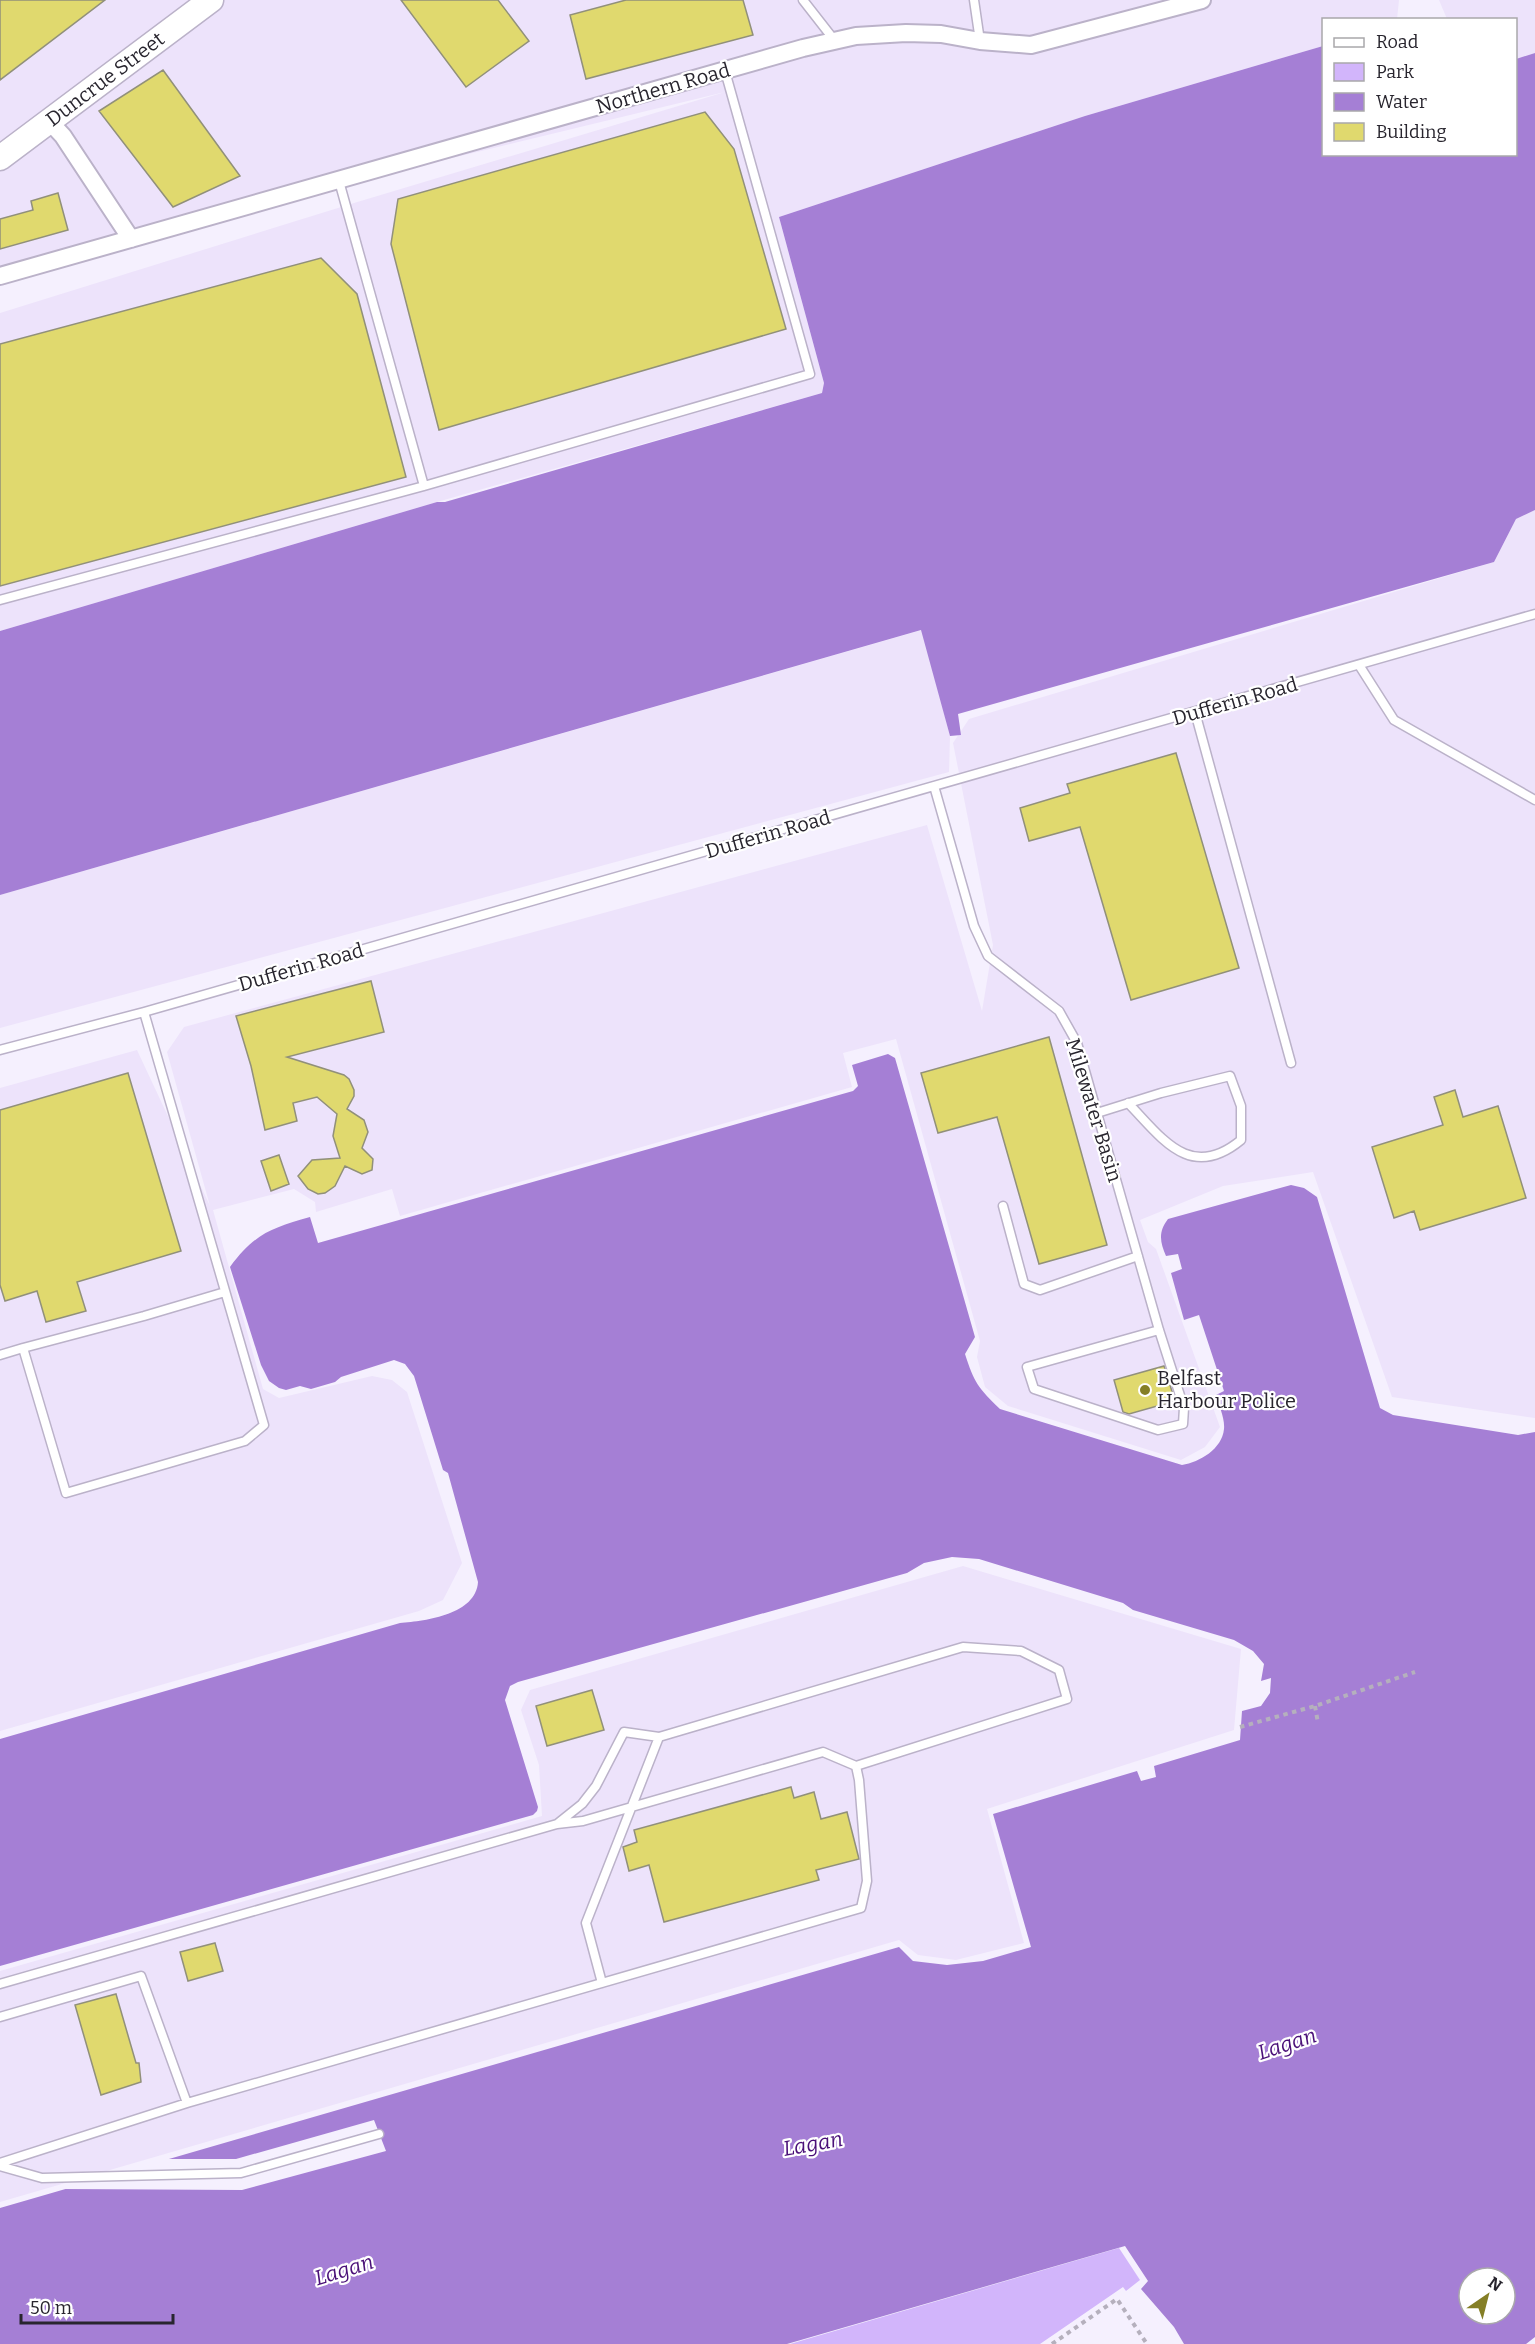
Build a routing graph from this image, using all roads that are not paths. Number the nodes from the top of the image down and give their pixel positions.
1 (211, 0) edge
2 (803, 0) edge
3 (974, 0) edge
4 (1202, 0) edge
5 (835, 41) junction
6 (980, 41) junction
7 (725, 71) junction
8 (50, 121) junction
9 (0, 158) edge
10 (339, 181) junction
11 (131, 239) junction
12 (0, 276) edge
13 (424, 486) junction
14 (0, 600) edge
15 (1535, 614) edge
16 (1359, 665) junction
17 (1195, 712) junction
18 (934, 786) junction
19 (1535, 800) edge
20 (144, 1012) junction
21 (0, 1050) edge
22 (1291, 1063) dead end
23 (1128, 1103) junction
24 (1097, 1113) junction
25 (1003, 1206) dead end
26 (1138, 1256) junction
27 (225, 1292) junction
28 (1159, 1330) junction
29 (23, 1348) junction
30 (0, 1354) edge
31 (659, 1737) junction
32 (856, 1766) junction
33 (634, 1805) junction
34 (557, 1824) junction
35 (602, 1983) junction
36 (0, 1984) edge
37 (0, 2017) edge
38 (187, 2103) junction
39 (379, 2134) dead end
40 (0, 2164) edge

1 - 8 street, Duncrue Street
2 - 5 lane
3 - 6 lane
4 - 6 street, Northern Road
5 - 6 street, Northern Road
5 - 7 street, Northern Road
7 - 10 street, Northern Road
7 - 13 lane
8 - 9 street, Duncrue Street
8 - 11 street
10 - 11 street, Northern Road
10 - 13 lane
11 - 12 street, Northern Road
13 - 14 lane
15 - 16 lane, Dufferin Road
16 - 17 lane, Dufferin Road
16 - 19 lane
17 - 18 lane, Dufferin Road
17 - 22 lane
18 - 20 lane, Dufferin Road
18 - 24 lane, Milewater Basin
20 - 21 lane, Dufferin Road
20 - 27 lane
23 - 23 lane
23 - 24 lane
24 - 26 lane, Milewater Basin
25 - 26 lane
26 - 28 lane, Milewater Basin
27 - 29 lane
27 - 29 lane
28 - 28 lane, Milewater Basin
29 - 30 lane
31 - 32 lane
31 - 33 lane
31 - 34 lane
32 - 33 lane
32 - 35 lane
33 - 34 lane
33 - 35 lane
34 - 36 lane
35 - 38 lane
37 - 38 lane
38 - 40 lane
39 - 40 lane

